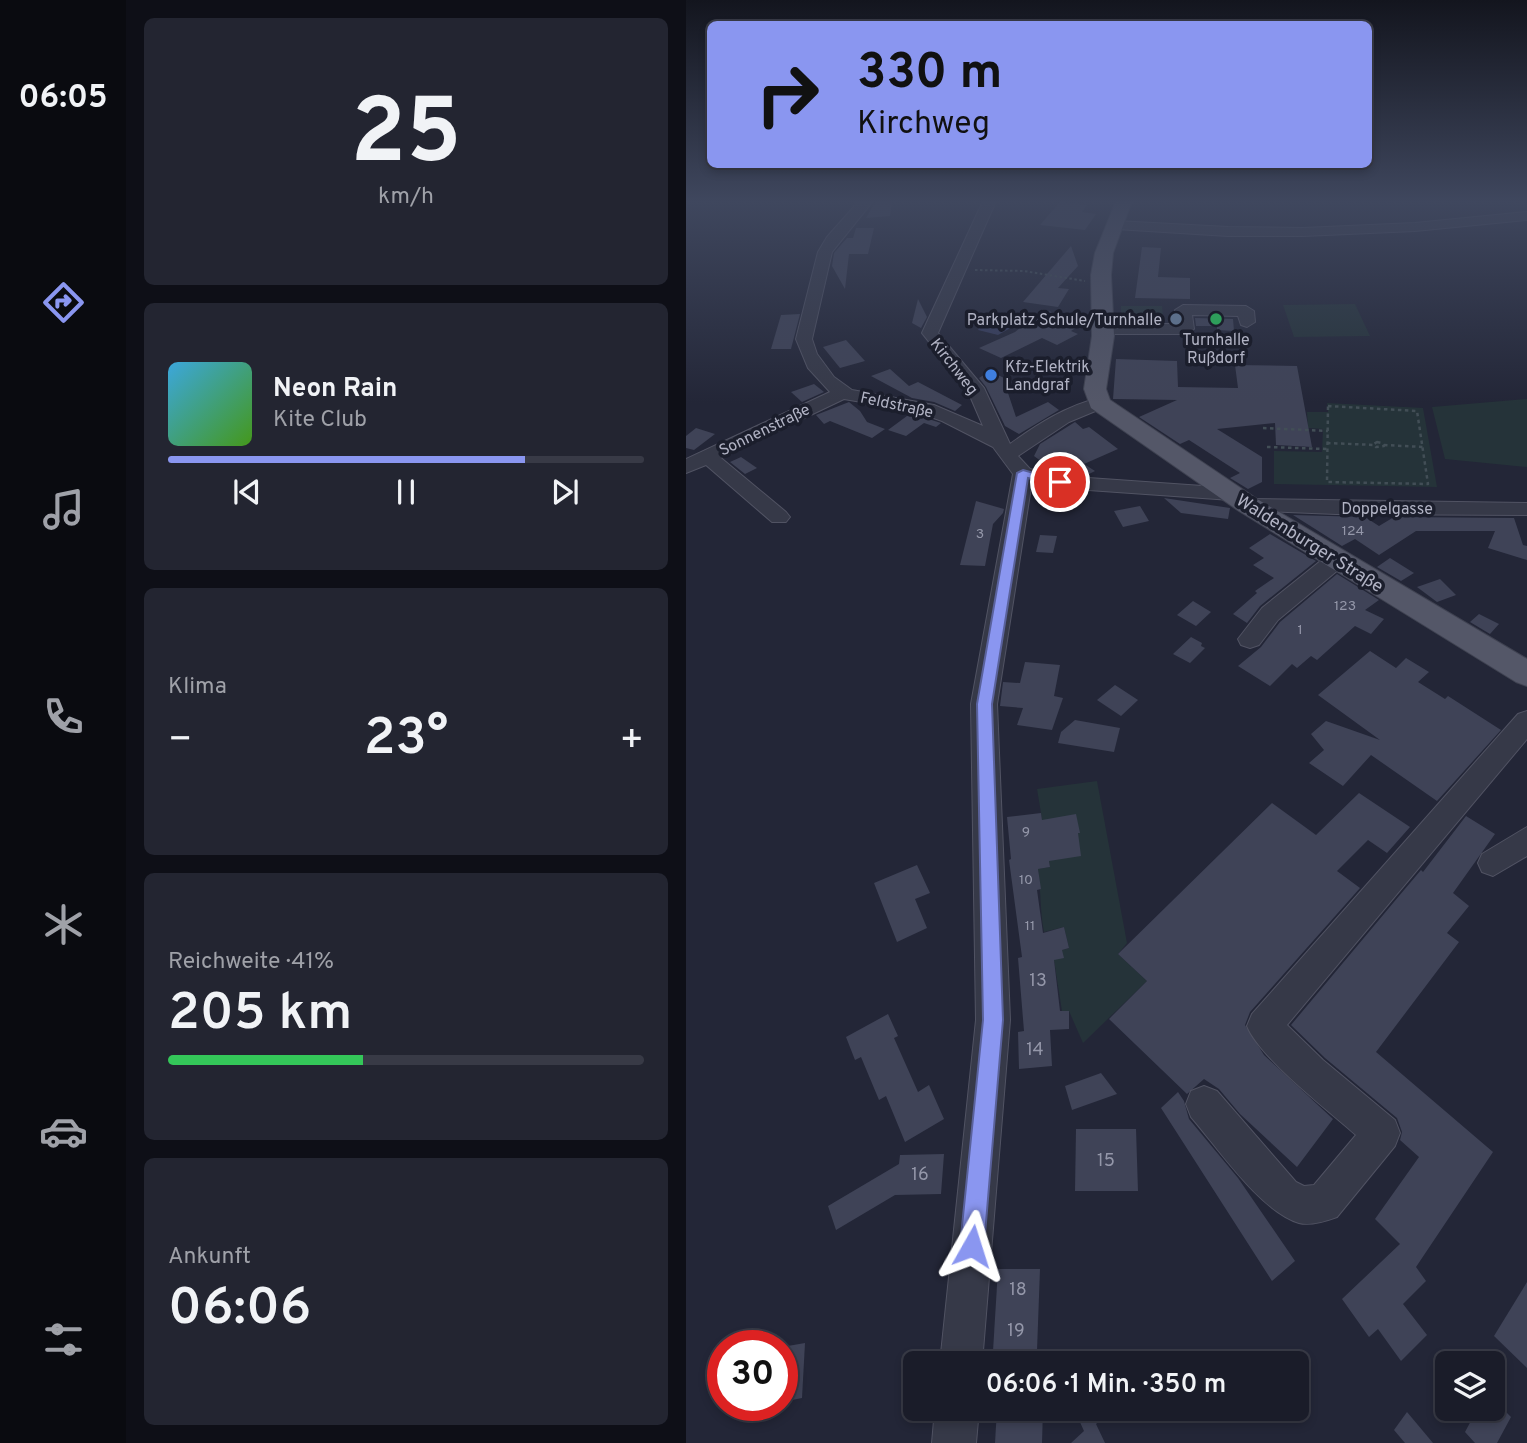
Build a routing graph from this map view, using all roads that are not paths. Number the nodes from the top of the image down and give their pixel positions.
1 (821, 268) edge
2 (958, 268) edge
3 (1103, 268) edge
4 (1247, 322) dead end
5 (1104, 329) junction
6 (842, 393) junction
7 (1099, 403) junction
8 (707, 456) junction
9 (1010, 457) junction
10 (686, 467) edge
11 (747, 490) junction
12 (776, 492) dead end
13 (1239, 499) junction
14 (1527, 509) edge
15 (779, 517) dead end
16 (1336, 560) junction
17 (1250, 639) dead end
18 (1527, 674) edge
19 (1527, 721) edge
20 (1527, 840) edge
21 (1493, 863) dead end
22 (1204, 1104) dead end
23 (962, 1351) edge
24 (956, 1421) edge
25 (954, 1443) edge

1 - 6 street, Feldstraße
2 - 9 street, Kirchweg
3 - 5 main road
4 - 5 street
5 - 7 main road
6 - 8 street, Sonnenstraße
6 - 9 street, Feldstraße
7 - 9 street
7 - 13 main road, Waldenburger Straße
8 - 10 street, Sonnenstraße
8 - 11 street
9 - 13 street
9 - 23 street
11 - 12 street
11 - 15 street
13 - 14 street, Doppelgasse
13 - 16 main road, Waldenburger Straße
16 - 17 street
16 - 18 main road, Waldenburger Straße
19 - 22 street
20 - 21 street
24 - 25 street

